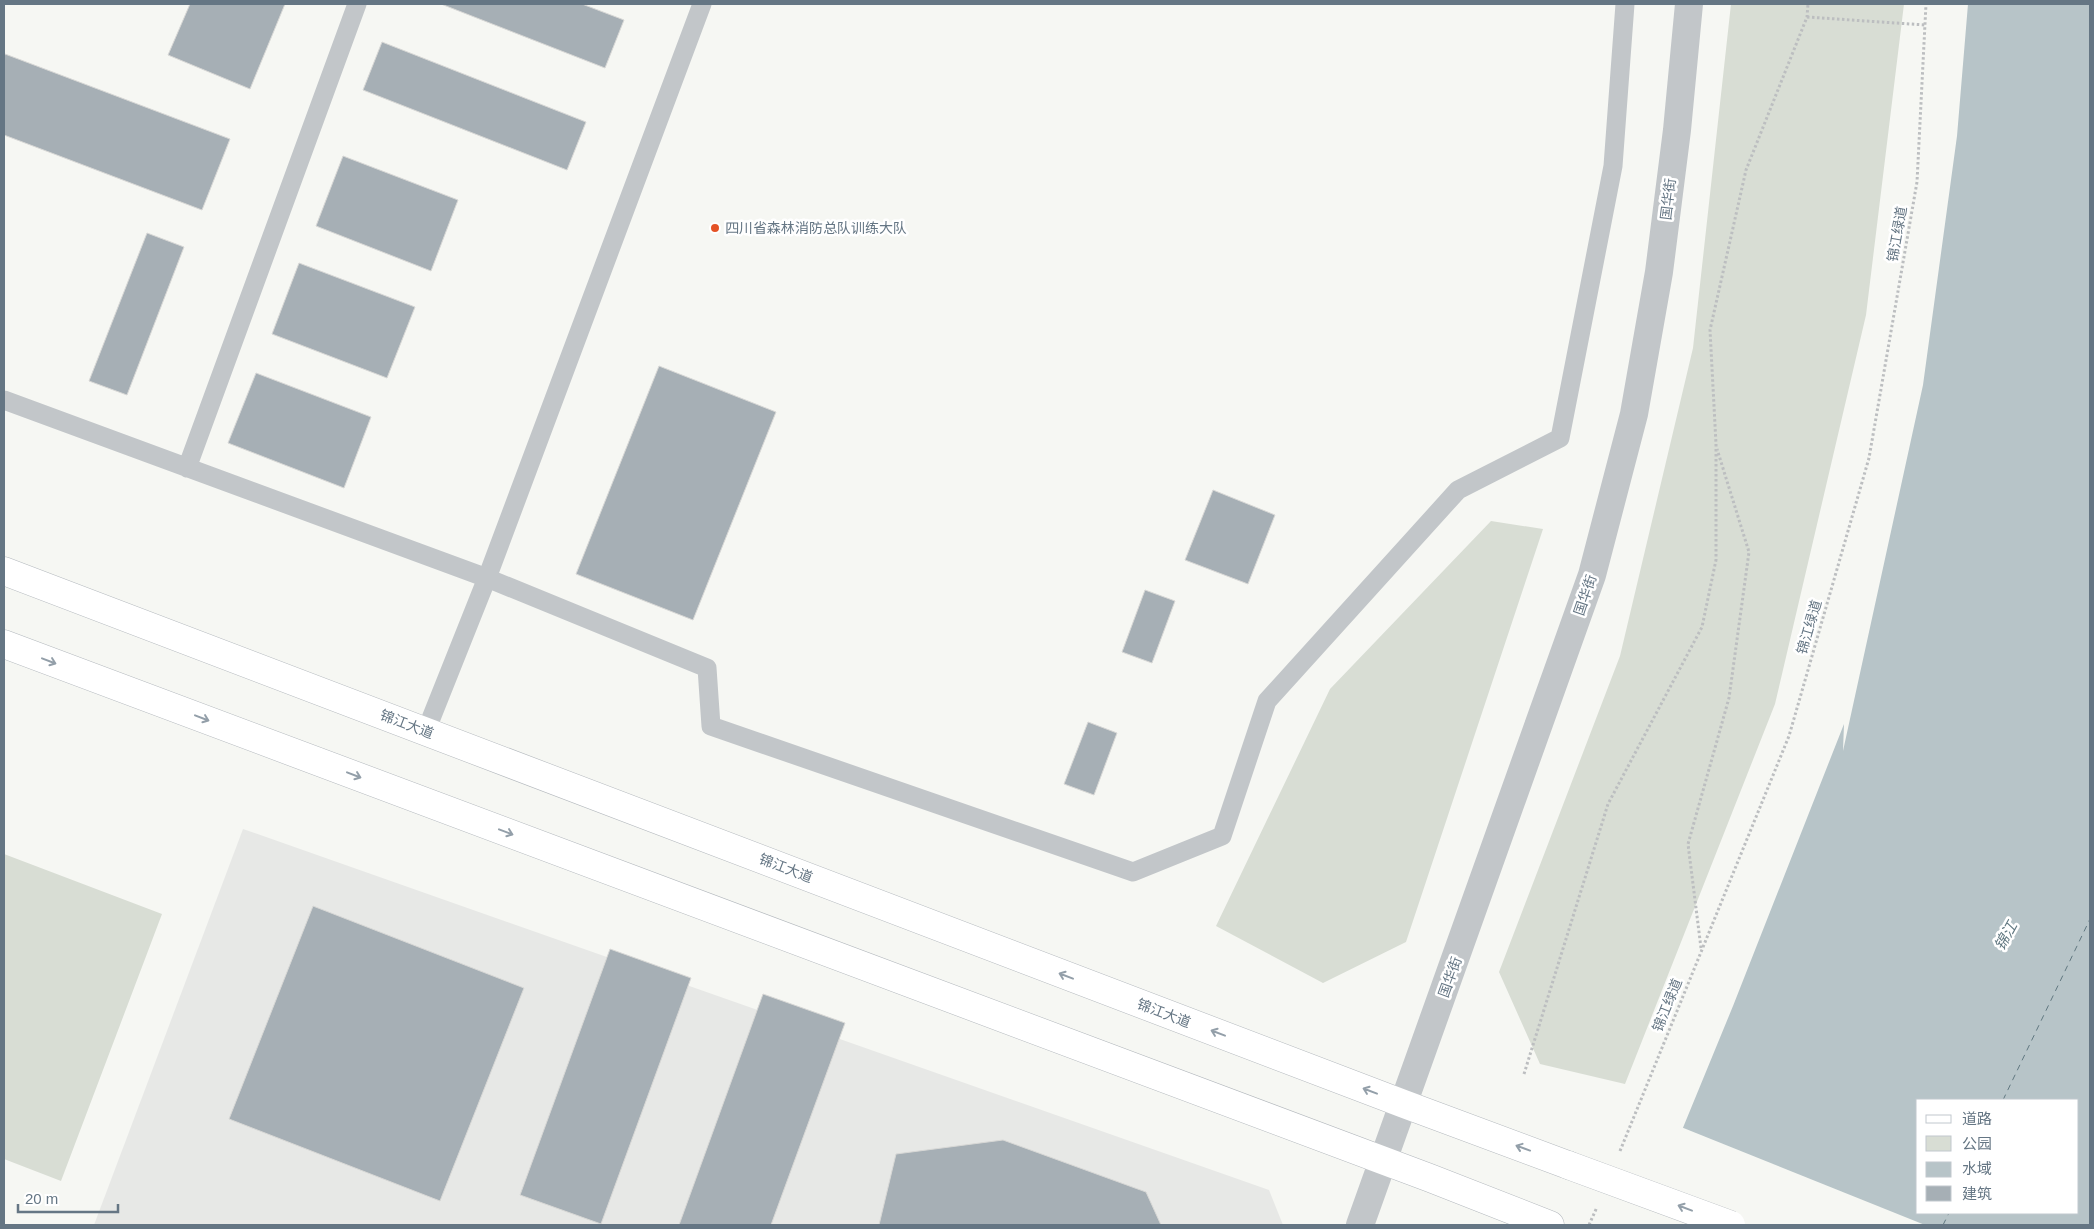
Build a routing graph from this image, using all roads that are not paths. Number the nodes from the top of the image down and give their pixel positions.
1 (357, 4) edge
2 (702, 4) edge
3 (1625, 4) edge
4 (1689, 4) edge
5 (4, 400) edge
6 (187, 468) junction
7 (4, 571) edge
8 (486, 578) junction
9 (4, 644) edge
10 (426, 731) junction
11 (1404, 1104) junction
12 (1382, 1162) junction
13 (1360, 1225) edge
14 (1550, 1225) edge
15 (1731, 1225) edge

1 - 6 lane
2 - 8 lane
3 - 8 lane
4 - 11 street, 国华街
5 - 6 lane
6 - 8 lane
7 - 10 main road, 锦江大道
8 - 10 lane
9 -> 12 main road
11 -> 10 main road, 锦江大道
11 - 12 street, 国华街
15 -> 11 main road, 锦江大道, bridge
12 - 13 street, 国华街
12 - 14 main road

